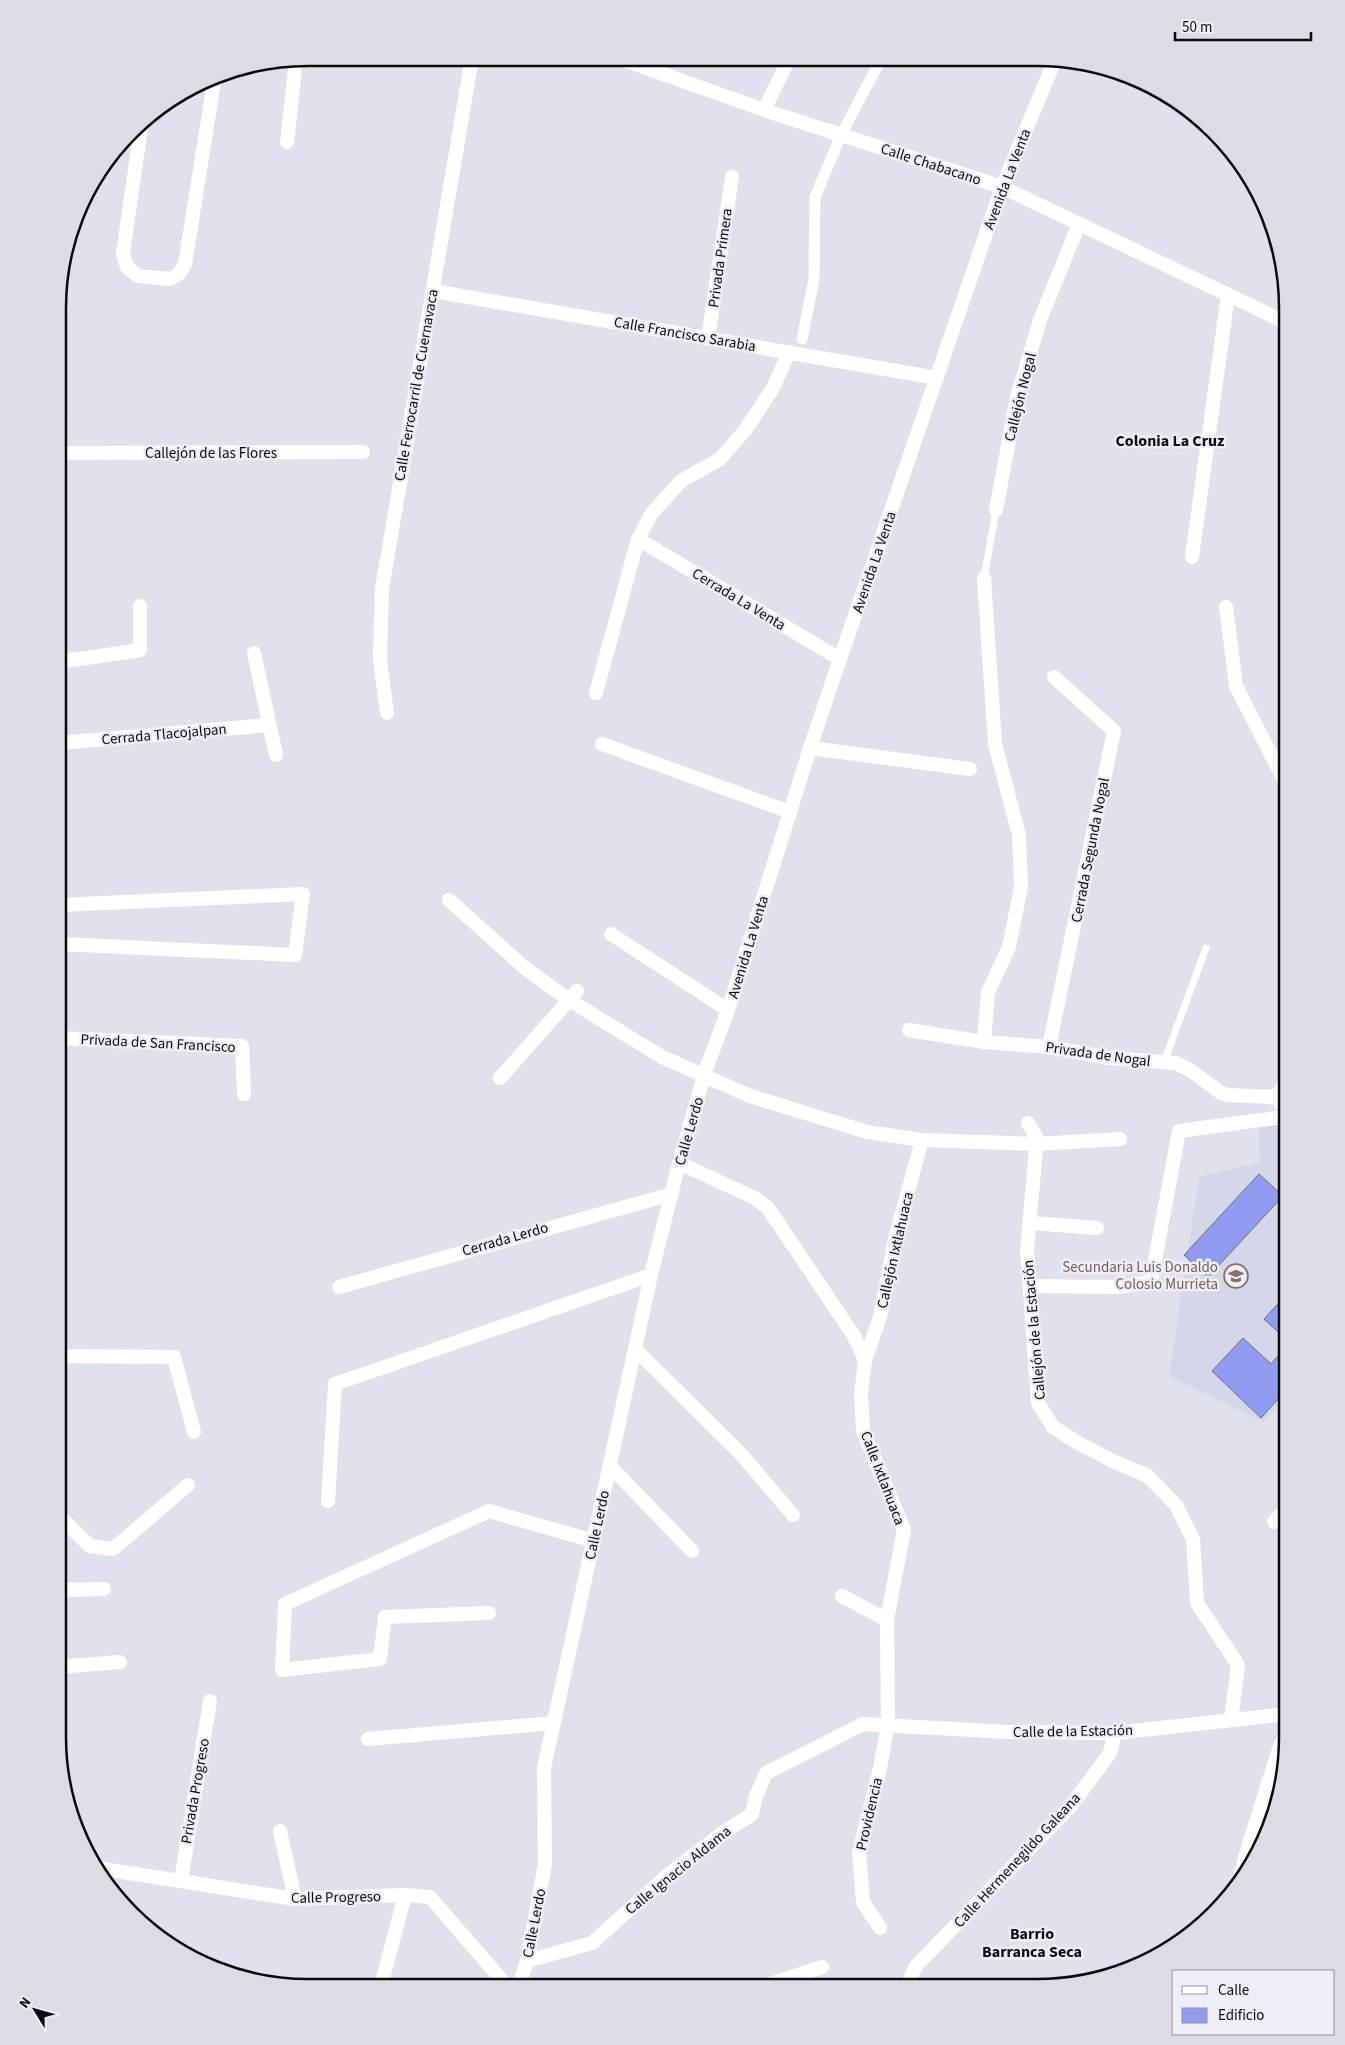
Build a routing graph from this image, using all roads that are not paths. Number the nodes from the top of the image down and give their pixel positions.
1 (471, 66) edge
2 (640, 66) edge
3 (786, 66) edge
4 (877, 66) edge
5 (295, 67) edge
6 (1052, 67) edge
7 (213, 86) edge
8 (764, 110) junction
9 (140, 134) edge
10 (841, 135) junction
11 (287, 142) dead end
12 (732, 178) dead end
13 (1002, 187) junction
14 (1079, 224) junction
15 (433, 290) junction
16 (1228, 295) junction
17 (1279, 319) edge
18 (708, 339) junction
19 (802, 339) dead end
20 (790, 352) junction
21 (936, 378) junction
22 (363, 452) dead end
23 (66, 453) edge
24 (996, 510) joint
25 (638, 539) junction
26 (1192, 557) dead end
27 (984, 578) joint
28 (140, 606) dead end
29 (1226, 607) dead end
30 (254, 653) dead end
31 (840, 659) junction
32 (66, 660) edge
33 (1054, 677) dead end
34 (596, 693) dead end
35 (387, 713) dead end
36 (270, 725) junction
37 (66, 742) edge
38 (602, 744) dead end
39 (810, 748) junction
40 (276, 755) dead end
41 (970, 768) dead end
42 (1279, 770) edge
43 (790, 812) junction
44 (449, 900) dead end
45 (66, 904) edge
46 (611, 934) dead end
47 (66, 944) edge
48 (1206, 948) dead end
49 (573, 996) junction
50 (728, 1010) junction
51 (909, 1030) dead end
52 (66, 1038) edge
53 (984, 1042) junction
54 (1049, 1047) junction
55 (1164, 1063) junction
56 (705, 1073) junction
57 (500, 1078) dead end
58 (244, 1094) dead end
59 (1279, 1102) edge
60 (1279, 1105) edge
61 (1028, 1123) dead end
62 (1120, 1139) dead end
63 (922, 1140) junction
64 (1036, 1144) junction
65 (679, 1163) junction
66 (672, 1194) junction
67 (1030, 1223) junction
68 (1097, 1228) dead end
69 (651, 1275) junction
70 (1030, 1286) junction
71 (339, 1287) dead end
72 (635, 1349) junction
73 (66, 1356) edge
74 (865, 1360) junction
75 (194, 1432) dead end
76 (610, 1466) junction
77 (188, 1486) dead end
78 (328, 1502) dead end
79 (793, 1515) dead end
80 (1279, 1517) edge
81 (1274, 1522) dead end
82 (66, 1523) edge
83 (594, 1541) junction
84 (692, 1551) dead end
85 (104, 1589) dead end
86 (66, 1590) edge
87 (842, 1596) dead end
88 (489, 1613) dead end
89 (887, 1620) junction
90 (120, 1662) dead end
91 (66, 1666) edge
92 (210, 1701) dead end
93 (1279, 1715) edge
94 (1231, 1720) junction
95 (554, 1723) junction
96 (888, 1724) junction
97 (1115, 1733) junction
98 (368, 1739) dead end
99 (1278, 1753) edge
100 (280, 1832) dead end
101 (1244, 1861) edge
102 (106, 1869) edge
103 (181, 1881) junction
104 (405, 1895) junction
105 (295, 1899) junction
106 (880, 1928) dead end
107 (527, 1961) junction
108 (822, 1967) dead end
109 (383, 1979) edge
110 (501, 1979) edge
111 (522, 1979) edge
112 (785, 1979) edge
113 (912, 1979) edge

1 - 15 street, Calle Ferrocarril de Cuernavaca
2 - 8 street, Calle Chabacano
3 - 8 street
4 - 10 street
5 - 11 street
6 - 13 street, Avenida La Venta
7 - 9 street
8 - 10 street, Calle Chabacano
10 - 13 street, Calle Chabacano
10 - 19 street
12 - 18 street, Privada Primera
13 - 14 street, Calle Chabacano
13 - 21 street, Avenida La Venta
14 - 16 street, Calle Chabacano
14 - 24 street, Callejón Nogal
15 - 18 street, Calle Francisco Sarabia
15 - 35 street, Calle Ferrocarril de Cuernavaca
16 - 17 street, Calle Chabacano
16 - 26 street
18 - 20 street, Calle Francisco Sarabia
20 - 21 street, Calle Francisco Sarabia
20 - 25 street
21 - 31 street, Avenida La Venta
22 - 23 street, Callejón de las Flores
24 - 27 lane, Callejón Nogal
25 - 31 street, Cerrada La Venta
25 - 34 street
27 - 53 street
28 - 32 street
29 - 42 street
30 - 36 street
31 - 39 street, Avenida La Venta
33 - 54 street, Cerrada Segunda Nogal
36 - 37 street, Cerrada Tlacojalpan
36 - 40 street
38 - 43 street
39 - 41 street
39 - 43 street, Avenida La Venta
43 - 50 street, Avenida La Venta
44 - 49 street
45 - 47 street
46 - 50 street
48 - 55 lane
49 - 56 street
49 - 57 street
50 - 56 street, Avenida La Venta
51 - 53 street, Privada de Nogal
52 - 58 street, Privada de San Francisco
53 - 54 street, Privada de Nogal
54 - 55 street, Privada de Nogal
55 - 59 street, Privada de Nogal
56 - 63 street
56 - 65 street, Calle Lerdo
60 - 70 street
61 - 64 street, Callejón de la Estación
62 - 64 street
63 - 64 street
63 - 74 street, Callejón Ixtlahuaca
64 - 67 street, Callejón de la Estación
65 - 66 street, Calle Lerdo
65 - 74 street
66 - 69 street, Calle Lerdo
66 - 71 street, Cerrada Lerdo
67 - 68 street
67 - 70 street, Callejón de la Estación
69 - 72 street, Calle Lerdo
69 - 78 street
70 - 94 street, Callejón de la Estación
72 - 76 street, Calle Lerdo
72 - 79 street
73 - 75 street
74 - 89 street, Calle Ixtlahuaca
76 - 83 street, Calle Lerdo
76 - 84 street
77 - 82 street
80 - 81 street
83 - 88 street
83 - 95 street, Calle Lerdo
85 - 86 street
87 - 89 street
89 - 96 street, Calle Ixtlahuaca
90 - 91 street
92 - 103 street, Privada Progreso
93 - 94 street, Calle de la Estación
94 - 97 street, Calle de la Estación
95 - 98 street
95 - 107 street, Calle Lerdo
96 - 97 street, Calle de la Estación
96 - 106 street, Providencia
96 - 107 street, Calle Ignacio Aldama
97 - 113 street, Calle Hermenegildo Galeana
99 - 101 street
100 - 105 street
102 - 103 street, Calle Progreso
103 - 105 street, Calle Progreso
104 - 105 street, Calle Progreso
104 - 109 street
104 - 110 street, Calle Progreso
107 - 111 street, Calle Lerdo
108 - 112 street

